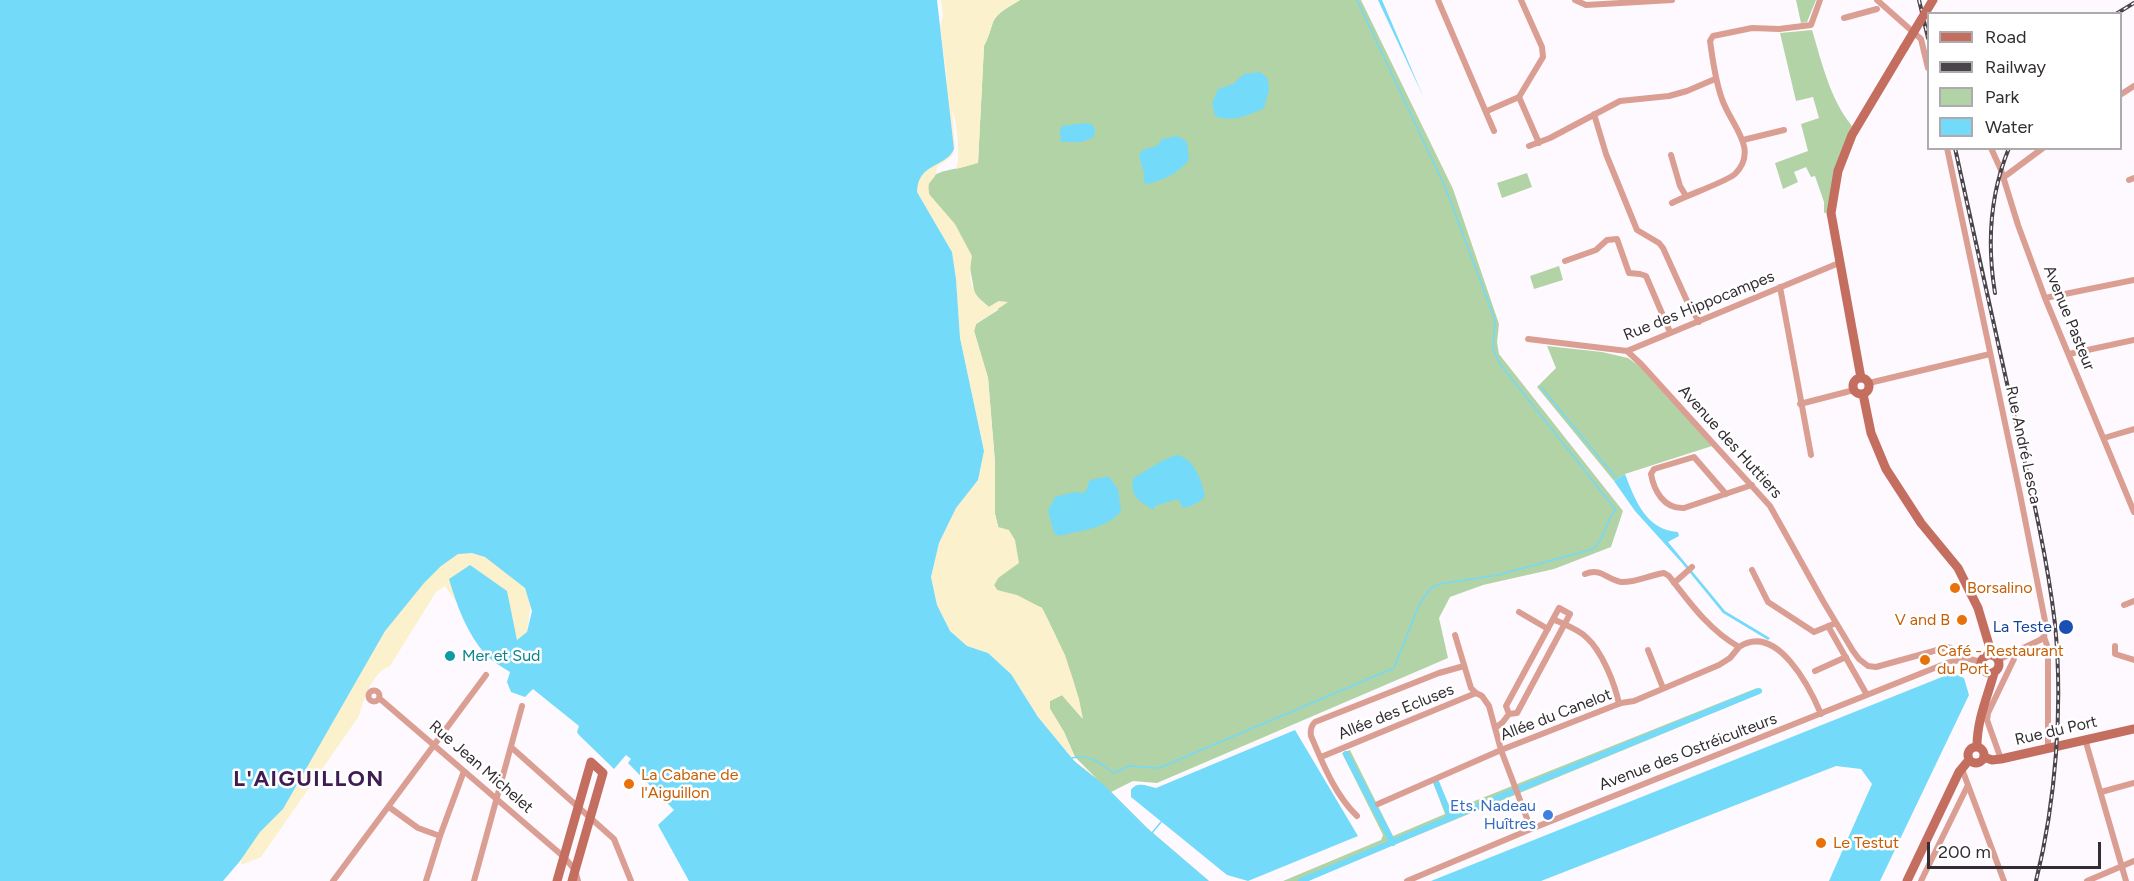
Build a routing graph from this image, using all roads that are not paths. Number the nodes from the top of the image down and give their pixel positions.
1 (1438, 0) edge
2 (1521, 0) edge
3 (1575, 0) edge
4 (1672, 0) edge
5 (1820, 0) edge
6 (1877, 0) edge
7 (1933, 0) edge
8 (1876, 9) dead end
9 (1844, 18) dead end
10 (1927, 61) edge
11 (1715, 79) junction
12 (1519, 97) junction
13 (1487, 111) junction
14 (1594, 114) junction
15 (1784, 130) dead end
16 (1494, 131) dead end
17 (1743, 140) junction
18 (1539, 142) junction
19 (1529, 146) dead end
20 (1947, 150) edge
21 (1993, 150) edge
22 (2040, 150) edge
23 (1671, 155) dead end
24 (2004, 177) junction
25 (1686, 196) junction
26 (1672, 203) dead end
27 (1565, 261) dead end
28 (1839, 263) junction
29 (2134, 280) edge
30 (1780, 287) junction
31 (2045, 298) junction
32 (1699, 322) junction
33 (1670, 332) junction
34 (1528, 339) dead end
35 (2134, 340) edge
36 (1627, 351) junction
37 (1990, 354) junction
38 (2069, 354) junction
39 (1865, 381) junction
40 (1858, 392) junction
41 (1800, 404) junction
42 (2134, 429) edge
43 (2104, 438) junction
44 (1811, 455) dead end
45 (1752, 485) junction
46 (1726, 494) junction
47 (2134, 512) edge
48 (1692, 567) dead end
49 (1752, 570) dead end
50 (1585, 574) dead end
51 (1674, 583) junction
52 (2134, 601) edge
53 (2124, 604) dead end
54 (1519, 612) dead end
55 (1553, 619) junction
56 (1836, 623) junction
57 (1564, 625) junction
58 (1828, 627) junction
59 (1548, 629) junction
60 (1455, 635) dead end
61 (2044, 637) junction
62 (2115, 646) dead end
63 (1739, 647) junction
64 (1648, 650) dead end
65 (2013, 651) junction
66 (1846, 657) junction
67 (1966, 658) junction
68 (1989, 658) junction
69 (2134, 660) edge
70 (1464, 666) junction
71 (1815, 671) dead end
72 (1989, 672) junction
73 (486, 675) dead end
74 (1663, 688) junction
75 (1476, 693) junction
76 (1867, 695) junction
77 (380, 698) dead end
78 (1619, 704) junction
79 (522, 706) dead end
80 (1509, 714) junction
81 (1821, 714) junction
82 (1495, 728) junction
83 (2134, 729) edge
84 (2085, 739) junction
85 (434, 744) junction
86 (1977, 746) junction
87 (511, 747) junction
88 (2048, 748) junction
89 (1501, 750) junction
90 (1320, 757) junction
91 (1984, 757) junction
92 (2001, 759) junction
93 (1969, 760) junction
94 (1962, 769) junction
95 (465, 771) junction
96 (2134, 783) edge
97 (1968, 785) junction
98 (2101, 792) junction
99 (497, 798) junction
100 (1378, 804) dead end
101 (389, 807) junction
102 (579, 807) junction
103 (1357, 816) dead end
104 (591, 819) junction
105 (1531, 829) junction
106 (440, 836) junction
107 (564, 858) junction
108 (2134, 861) edge
109 (2122, 867) junction
110 (576, 870) junction
111 (333, 881) edge
112 (426, 881) edge
113 (474, 881) edge
114 (557, 881) edge
115 (573, 881) edge
116 (578, 881) edge
117 (631, 881) edge
118 (1407, 881) edge
119 (1907, 881) edge
120 (1921, 881) edge
121 (2004, 881) edge
122 (2087, 881) edge
123 (2126, 881) edge

1 - 13 street
2 - 12 street
3 - 4 street
5 - 11 street
6 - 10 street
7 - 28 main road, bridge
8 - 9 street
11 - 14 street
11 - 17 street
12 - 13 street
12 - 18 street
13 - 16 street
14 - 18 street
14 - 32 street
15 - 17 street
17 - 25 street
18 - 19 street
20 - 37 street, Rue André Lesca
21 - 24 street, Avenue Pasteur
22 - 24 street
23 - 25 street
24 - 31 street, Avenue Pasteur
25 - 26 street
27 - 33 street
28 - 30 street, Rue des Hippocampes
28 - 39 main road
29 - 31 street
30 - 32 street, Rue des Hippocampes
30 - 41 street
31 - 38 street, Avenue Pasteur
32 - 33 street, Rue des Hippocampes
33 - 36 street, Rue des Hippocampes
34 - 36 street, Rue des Hippocampes
35 - 38 street
36 - 45 street, Avenue des Huttiers
37 - 39 street
37 - 61 street, Rue André Lesca
38 - 43 street, Avenue Pasteur
39 - 40 main road
39 - 40 main road
40 - 41 street
40 - 68 main road
41 - 44 street
42 - 43 street
43 - 47 street, Avenue Pasteur
45 - 46 street
45 - 56 street, Avenue des Huttiers
46 - 46 street
48 - 51 street
49 - 58 street
50 - 51 street
51 - 63 street
52 - 53 street
54 - 59 street
55 - 57 street
55 - 57 street
55 - 59 street
56 - 58 street
56 - 67 street, Avenue des Huttiers
57 - 78 street
57 - 80 street
58 - 66 street
59 - 80 street
60 - 70 street
61 - 65 street
61 - 88 street, Rue André Lesca
62 - 69 street
63 - 74 street, Allée du Canelot
63 - 81 street
64 - 74 street
65 - 68 street
65 - 92 street
66 - 71 street
66 - 76 street
67 - 68 street
67 - 76 street, Avenue des Ostréiculteurs
68 - 72 main road
68 - 72 main road
70 - 75 street
70 - 90 street
72 - 86 main road
73 - 85 street
74 - 78 street, Allée du Canelot
75 - 82 street, Allée des Ecluses
75 - 90 street, Allée des Ecluses
76 - 81 street, Avenue des Ostréiculteurs
77 - 85 street, Rue Jean Michelet
78 - 89 street, Allée du Canelot
79 - 87 street
80 - 82 street
81 - 105 street, Avenue des Ostréiculteurs
82 - 89 street, Allée des Ecluses
83 - 84 main road, Rue du Port
84 - 88 main road, Rue du Port
84 - 98 street
85 - 95 street, Rue Jean Michelet
85 - 101 street
86 - 91 main road
86 - 93 main road
87 - 99 street
87 - 102 street
88 - 92 main road, Rue du Port
89 - 100 street, Allée du Canelot
89 - 105 street, Allée des Ecluses
90 - 103 street
91 - 92 main road, Rue du Port
91 - 93 main road
93 - 94 main road
94 - 97 street
94 - 119 main road
95 - 99 street, Rue Jean Michelet
95 - 106 street
96 - 98 street
97 - 120 street
97 - 121 street
98 - 109 street
99 - 107 street, Rue Jean Michelet
99 - 113 street
101 - 106 street
101 - 111 street
102 - 104 street
102 - 104 main road
102 - 107 main road
104 - 110 main road
104 - 117 street
105 - 118 street, Avenue des Ostréiculteurs
106 - 112 street
107 - 110 street, Rue Jean Michelet
107 - 114 main road
108 - 109 street
109 - 122 street
109 - 123 street
110 - 115 main road
110 - 116 street

